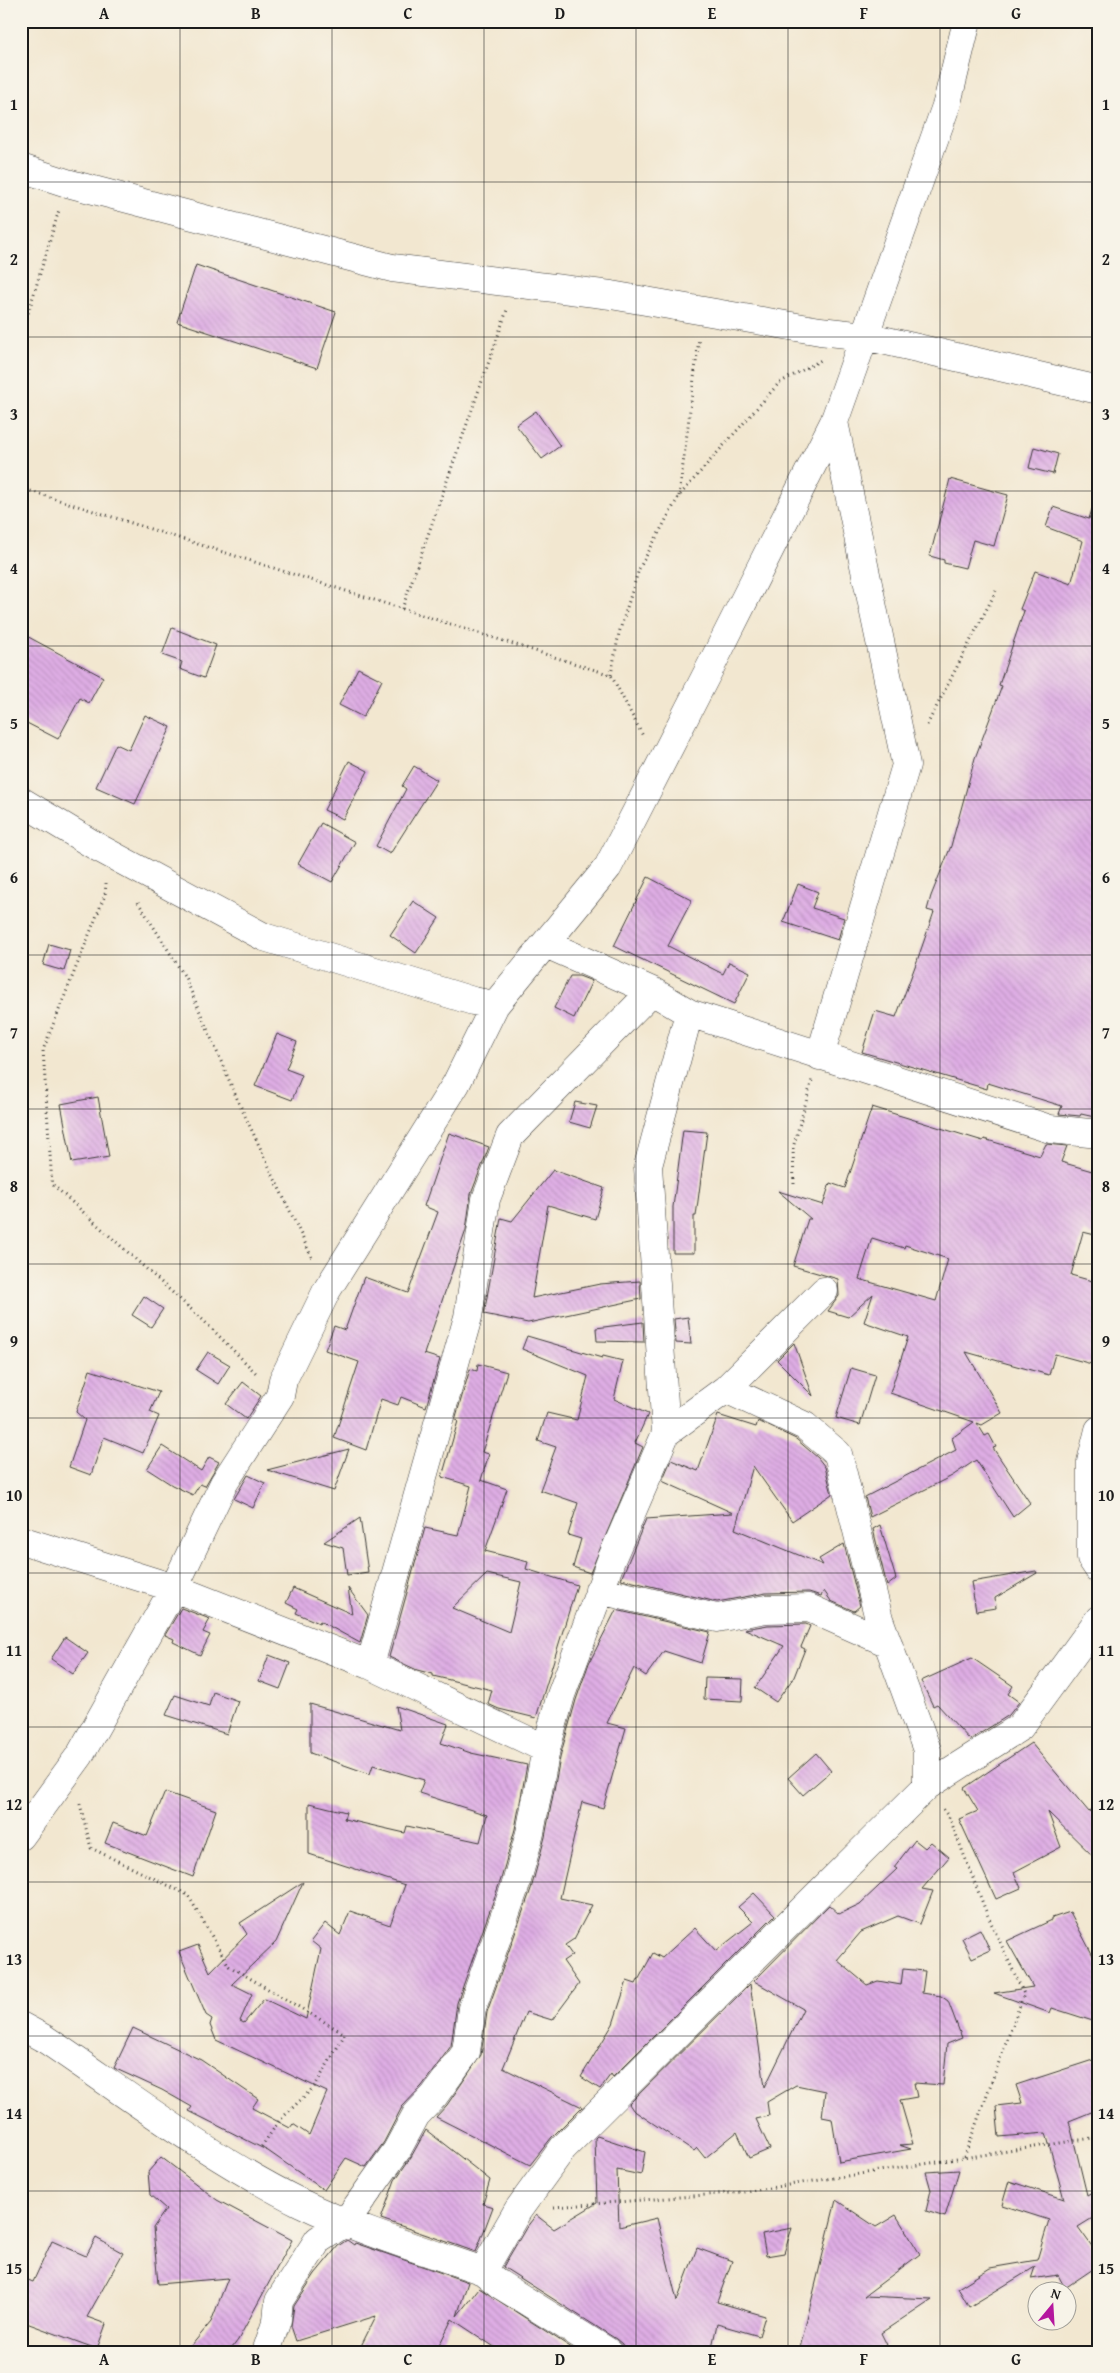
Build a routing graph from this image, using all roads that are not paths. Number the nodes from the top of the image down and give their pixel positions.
1 (968, 21) edge
2 (21, 168) edge
3 (865, 336) junction
4 (1099, 390) edge
5 (834, 422) junction
6 (21, 801) edge
7 (546, 944) junction
8 (652, 991) junction
9 (494, 1006) junction
10 (689, 1013) junction
11 (820, 1056) junction
12 (1099, 1134) edge
13 (824, 1291) dead end
14 (726, 1389) junction
15 (1099, 1430) edge
16 (666, 1433) junction
17 (21, 1540) edge
18 (1099, 1570) edge
19 (174, 1588) junction
20 (599, 1590) junction
21 (1099, 1620) edge
22 (888, 1644) junction
23 (370, 1665) junction
24 (546, 1749) junction
25 (926, 1786) junction
26 (21, 1836) edge
27 (21, 2026) edge
28 (346, 2222) junction
29 (483, 2271) junction
30 (266, 2352) edge
31 (608, 2352) edge

1 - 3 street
2 - 3 street
3 - 4 street
3 - 5 street
5 - 7 street
5 - 11 street
6 - 9 street
7 - 8 street
7 - 9 street
8 - 10 street
8 - 23 street
9 - 19 street
10 - 11 street
10 - 16 street
11 - 12 street
13 - 14 street
14 - 16 street
14 - 22 street
15 - 18 street
16 - 20 street
17 - 19 street
19 - 23 street
19 - 26 street
20 - 22 street
20 - 24 street
21 - 25 street
22 - 25 street
23 - 24 street
24 - 28 street
25 - 29 street
27 - 28 street
28 - 29 street
28 - 30 street
29 - 31 street

